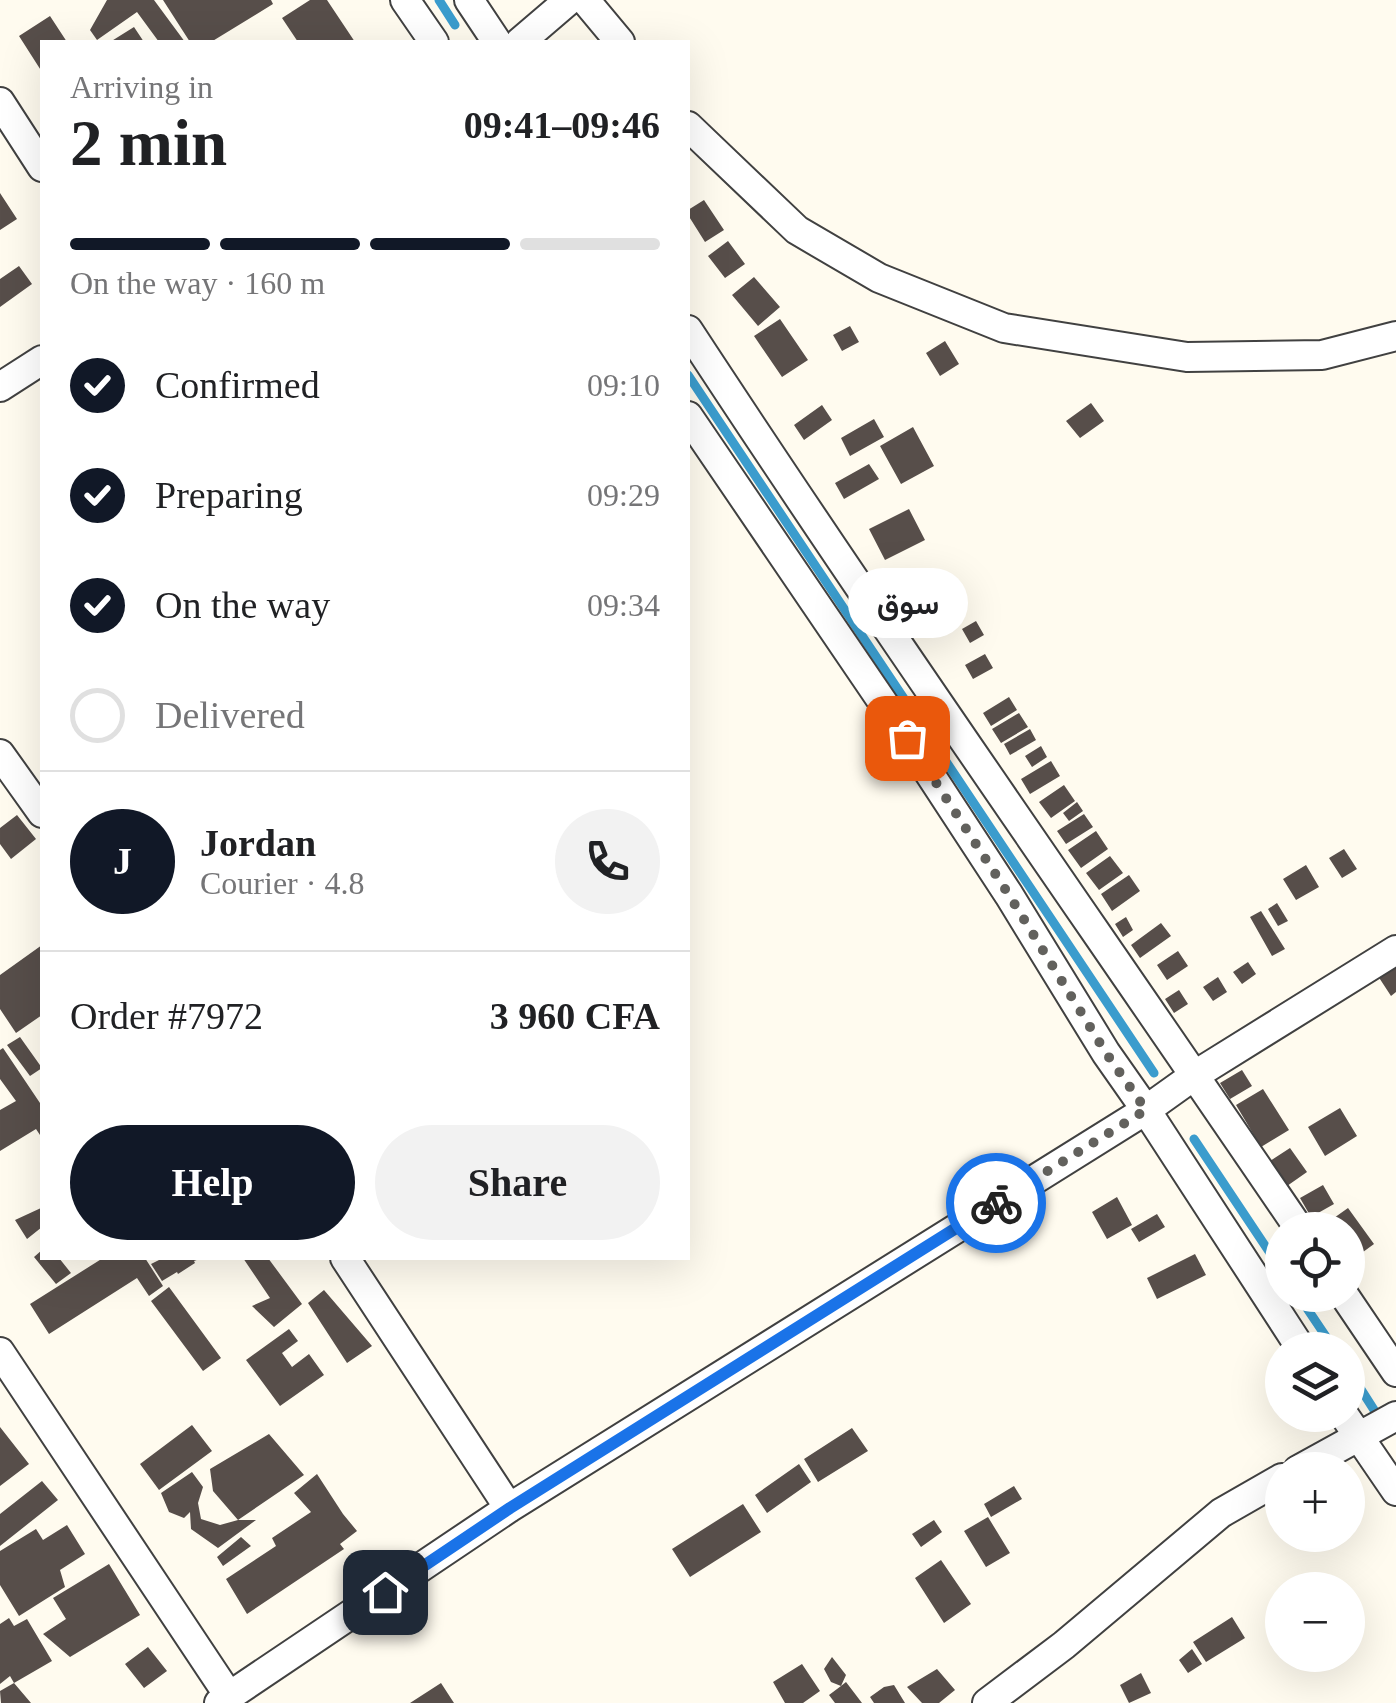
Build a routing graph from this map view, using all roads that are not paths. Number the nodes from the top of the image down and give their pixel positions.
1 (405, 0) edge
2 (469, 0) edge
3 (569, 0) edge
4 (585, 0) edge
5 (433, 40) edge
6 (496, 40) edge
7 (522, 40) edge
8 (618, 40) edge
9 (0, 102) edge
10 (690, 128) edge
11 (40, 164) edge
12 (690, 333) edge
13 (1396, 336) edge
14 (40, 361) edge
15 (0, 387) edge
16 (690, 419) edge
17 (0, 754) edge
18 (40, 811) edge
19 (1396, 950) edge
20 (1195, 1075) junction
21 (1146, 1110) junction
22 (1288, 1212) edge
23 (346, 1260) edge
24 (1355, 1312) edge
25 (1290, 1332) edge
26 (0, 1352) edge
27 (1396, 1372) edge
28 (1396, 1416) edge
29 (1365, 1422) edge
30 (1343, 1432) edge
31 (1356, 1432) edge
32 (1319, 1452) edge
33 (1265, 1488) edge
34 (1396, 1490) edge
35 (510, 1508) junction
36 (224, 1700) edge
37 (987, 1703) edge

1 - 5 street
2 - 6 street
3 - 7 street
4 - 8 street
9 - 11 street
10 - 13 street
12 - 20 street
14 - 15 street
16 - 21 street
17 - 18 street
19 - 20 street
20 - 21 street
20 - 22 street
21 - 25 street
21 - 35 street
23 - 35 street
24 - 27 street
26 - 36 street
28 - 29 street
30 - 32 street
31 - 34 street
33 - 37 street
35 - 36 street

